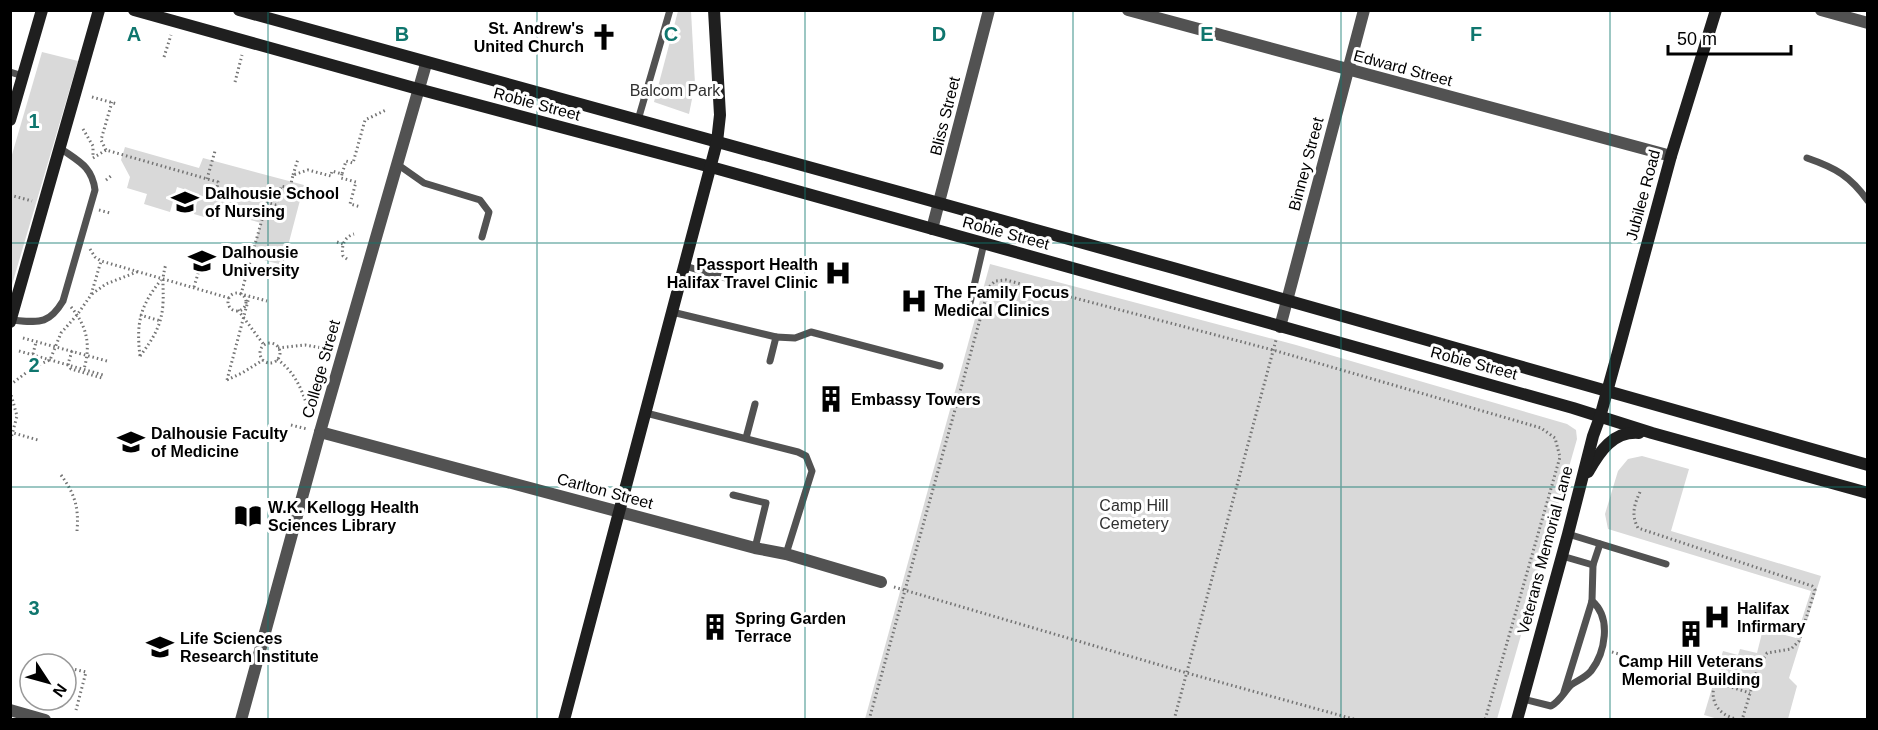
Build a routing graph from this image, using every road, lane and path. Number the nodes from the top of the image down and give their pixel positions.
1 (42, 10) edge
2 (99, 10) edge
3 (134, 10) edge
4 (239, 10) edge
5 (670, 10) edge
6 (714, 10) edge
7 (989, 10) edge
8 (1128, 10) edge
9 (1364, 10) edge
10 (1716, 10) edge
11 (1821, 10) edge
12 (1868, 23) edge
13 (172, 34) dead end
14 (243, 53) dead end
15 (164, 57) dead end
16 (426, 64) junction
17 (1348, 71) junction
18 (10, 72) edge
19 (23, 76) junction
20 (235, 82) dead end
21 (418, 89) junction
22 (92, 97) dead end
23 (112, 102) junction
24 (117, 104) dead end
25 (386, 110) dead end
26 (10, 120) edge
27 (638, 120) junction
28 (83, 129) dead end
29 (717, 142) junction
30 (60, 148) junction
31 (106, 150) junction
32 (215, 151) dead end
33 (86, 152) dead end
34 (1671, 156) junction
35 (93, 158) junction
36 (1807, 158) dead end
37 (298, 159) dead end
38 (397, 164) junction
39 (98, 166) dead end
40 (711, 167) junction
41 (342, 174) junction
42 (103, 175) dead end
43 (111, 176) dead end
44 (293, 176) junction
45 (207, 178) junction
46 (106, 180) junction
47 (104, 185) dead end
48 (10, 195) edge
49 (1868, 201) edge
50 (267, 202) junction
51 (99, 203) dead end
52 (939, 203) junction
53 (44, 204) junction
54 (361, 207) dead end
55 (110, 213) dead end
56 (932, 229) junction
57 (354, 234) dead end
58 (482, 237) dead end
59 (89, 241) dead end
60 (337, 242) dead end
61 (984, 243) junction
62 (343, 244) junction
63 (253, 251) junction
64 (202, 257) dead end
65 (347, 259) dead end
66 (284, 260) dead end
67 (101, 261) junction
68 (166, 264) dead end
69 (685, 266) junction
70 (138, 271) junction
71 (162, 278) junction
72 (752, 286) dead end
73 (194, 287) junction
74 (241, 294) junction
75 (91, 295) junction
76 (250, 296) junction
77 (229, 298) junction
78 (1287, 300) junction
79 (63, 301) junction
80 (267, 301) dead end
81 (970, 303) dead end
82 (238, 310) junction
83 (672, 312) junction
84 (77, 315) junction
85 (140, 315) junction
86 (244, 317) junction
87 (11, 321) edge
88 (161, 321) junction
89 (1280, 327) junction
90 (776, 337) junction
91 (23, 338) dead end
92 (37, 341) junction
93 (264, 345) junction
94 (54, 346) junction
95 (278, 348) junction
96 (322, 348) dead end
97 (1274, 350) junction
98 (19, 351) dead end
99 (72, 351) junction
100 (33, 354) junction
101 (88, 355) junction
102 (277, 359) junction
103 (50, 360) junction
104 (263, 360) junction
105 (107, 361) dead end
106 (770, 361) dead end
107 (68, 364) junction
108 (940, 366) dead end
109 (84, 369) junction
110 (10, 385) edge
111 (1608, 390) junction
112 (10, 391) edge
113 (755, 404) dead end
114 (307, 405) dead end
115 (646, 413) junction
116 (1600, 417) junction
117 (12, 432) edge
118 (320, 432) junction
119 (1652, 433) junction
120 (746, 438) junction
121 (38, 440) dead end
122 (10, 442) edge
123 (1868, 465) edge
124 (61, 476) dead end
125 (1580, 486) junction
126 (1866, 490) edge
127 (1640, 492) dead end
128 (733, 495) dead end
129 (620, 512) junction
130 (77, 531) dead end
131 (1568, 534) junction
132 (1600, 544) junction
133 (755, 548) junction
134 (786, 554) junction
135 (1562, 555) junction
136 (1666, 564) dead end
137 (1593, 565) junction
138 (881, 582) dead end
139 (905, 590) junction
140 (1592, 602) junction
141 (1758, 667) junction
142 (78, 670) edge
143 (1186, 673) junction
144 (1702, 678) dead end
145 (1716, 683) junction
146 (1750, 693) junction
147 (1563, 694) junction
148 (1523, 699) junction
149 (78, 702) edge
150 (10, 710) edge
151 (45, 720) edge
152 (241, 720) edge
153 (564, 720) edge
154 (869, 720) edge
155 (1174, 720) edge
156 (1357, 720) edge
157 (1485, 720) edge
158 (1517, 720) edge
159 (1740, 720) edge

1 - 19 main road
2 - 30 main road
3 - 21 main road, Robie Street
4 - 16 main road, Robie Street
5 - 27 lane
6 - 29 main road
7 - 52 street, Bliss Street
8 - 17 street, Edward Street
9 - 17 street, Binney Street
10 - 34 main road, Jubilee Road
11 - 12 street
13 - 15 path
14 - 20 path
16 - 21 street, College Street
16 - 27 main road, Robie Street
17 - 34 street, Edward Street
17 - 78 street, Binney Street
18 - 19 lane
19 - 26 main road
21 - 38 street, College Street
21 - 40 main road, Robie Street
22 - 23 path
23 - 24 path
23 - 31 path
25 - 41 path
27 - 29 main road, Robie Street
28 - 35 path
29 - 40 main road
29 - 52 main road, Robie Street
30 - 53 main road
30 - 79 lane
31 - 35 path
31 - 45 path
32 - 45 path
33 - 35 path
34 - 111 main road, Jubilee Road
35 - 39 path
36 - 49 lane
37 - 44 path
38 - 58 lane
38 - 118 street, College Street
40 - 56 main road, Robie Street
40 - 69 main road
41 - 44 path
41 - 54 path
42 - 46 path
43 - 46 path
44 - 50 path
45 - 50 path
46 - 47 path
48 - 53 path
50 - 63 path
51 - 55 path
52 - 56 street, Bliss Street
52 - 78 main road, Robie Street
53 - 87 main road
56 - 61 main road, Robie Street
57 - 62 path
59 - 67 path
60 - 62 path
61 - 81 lane
61 - 89 main road, Robie Street
62 - 65 path
63 - 66 path
63 - 74 path
64 - 73 path
67 - 70 path
67 - 75 path
68 - 71 path
69 - 72 lane
69 - 83 main road
70 - 71 path
70 - 75 path
71 - 73 path
71 - 85 path
71 - 88 path
73 - 77 path
74 - 76 path
74 - 77 path
74 - 82 path
75 - 84 path
76 - 80 path
76 - 86 path
77 - 82 path
78 - 89 street, Binney Street
78 - 111 main road, Robie Street
79 - 84 path
79 - 87 lane
82 - 86 path
83 - 90 lane
83 - 115 main road
84 - 94 path
84 - 101 path
85 - 88 path
85 - 88 path
86 - 93 path
86 - 104 path
89 - 97 path
89 - 116 main road, Robie Street
90 - 106 lane
90 - 108 lane
91 - 92 path
92 - 94 path
92 - 100 path
93 - 95 path
93 - 104 path
94 - 99 path
94 - 103 path
95 - 96 path
95 - 102 path
97 - 139 path
97 - 143 path
97 - 157 path
98 - 100 path
99 - 101 path
99 - 107 path
100 - 103 path
101 - 105 path
101 - 109 path
102 - 104 path
102 - 114 path
103 - 107 path
103 - 110 path
107 - 109 path
107 - 109 path
111 - 116 main road, Veterans Memorial Lane
111 - 123 main road, Robie Street
112 - 117 path
113 - 120 lane
115 - 120 lane
115 - 129 main road
116 - 119 main road, Robie Street
116 - 125 main road, Veterans Memorial Lane
117 - 121 path
117 - 122 path
118 - 129 street, Carlton Street
118 - 152 street, College Street
119 - 125 main road
119 - 126 main road, Robie Street
120 - 134 lane
124 - 130 path
125 - 131 main road, Veterans Memorial Lane
127 - 141 path
128 - 133 lane
129 - 133 street, Carlton Street
129 - 153 main road
131 - 132 lane
131 - 135 main road, Veterans Memorial Lane
132 - 136 lane
132 - 137 lane
133 - 134 street, Carlton Street
134 - 138 street, Carlton Street
135 - 137 lane
135 - 148 main road, Veterans Memorial Lane
137 - 140 lane
139 - 143 path
139 - 154 path
140 - 147 lane
140 - 147 lane
141 - 145 path
141 - 146 path
142 - 149 path
143 - 155 path
143 - 156 path
144 - 145 path
145 - 146 path
145 - 159 path
146 - 159 path
147 - 148 lane
148 - 158 main road, Veterans Memorial Lane
150 - 151 street

